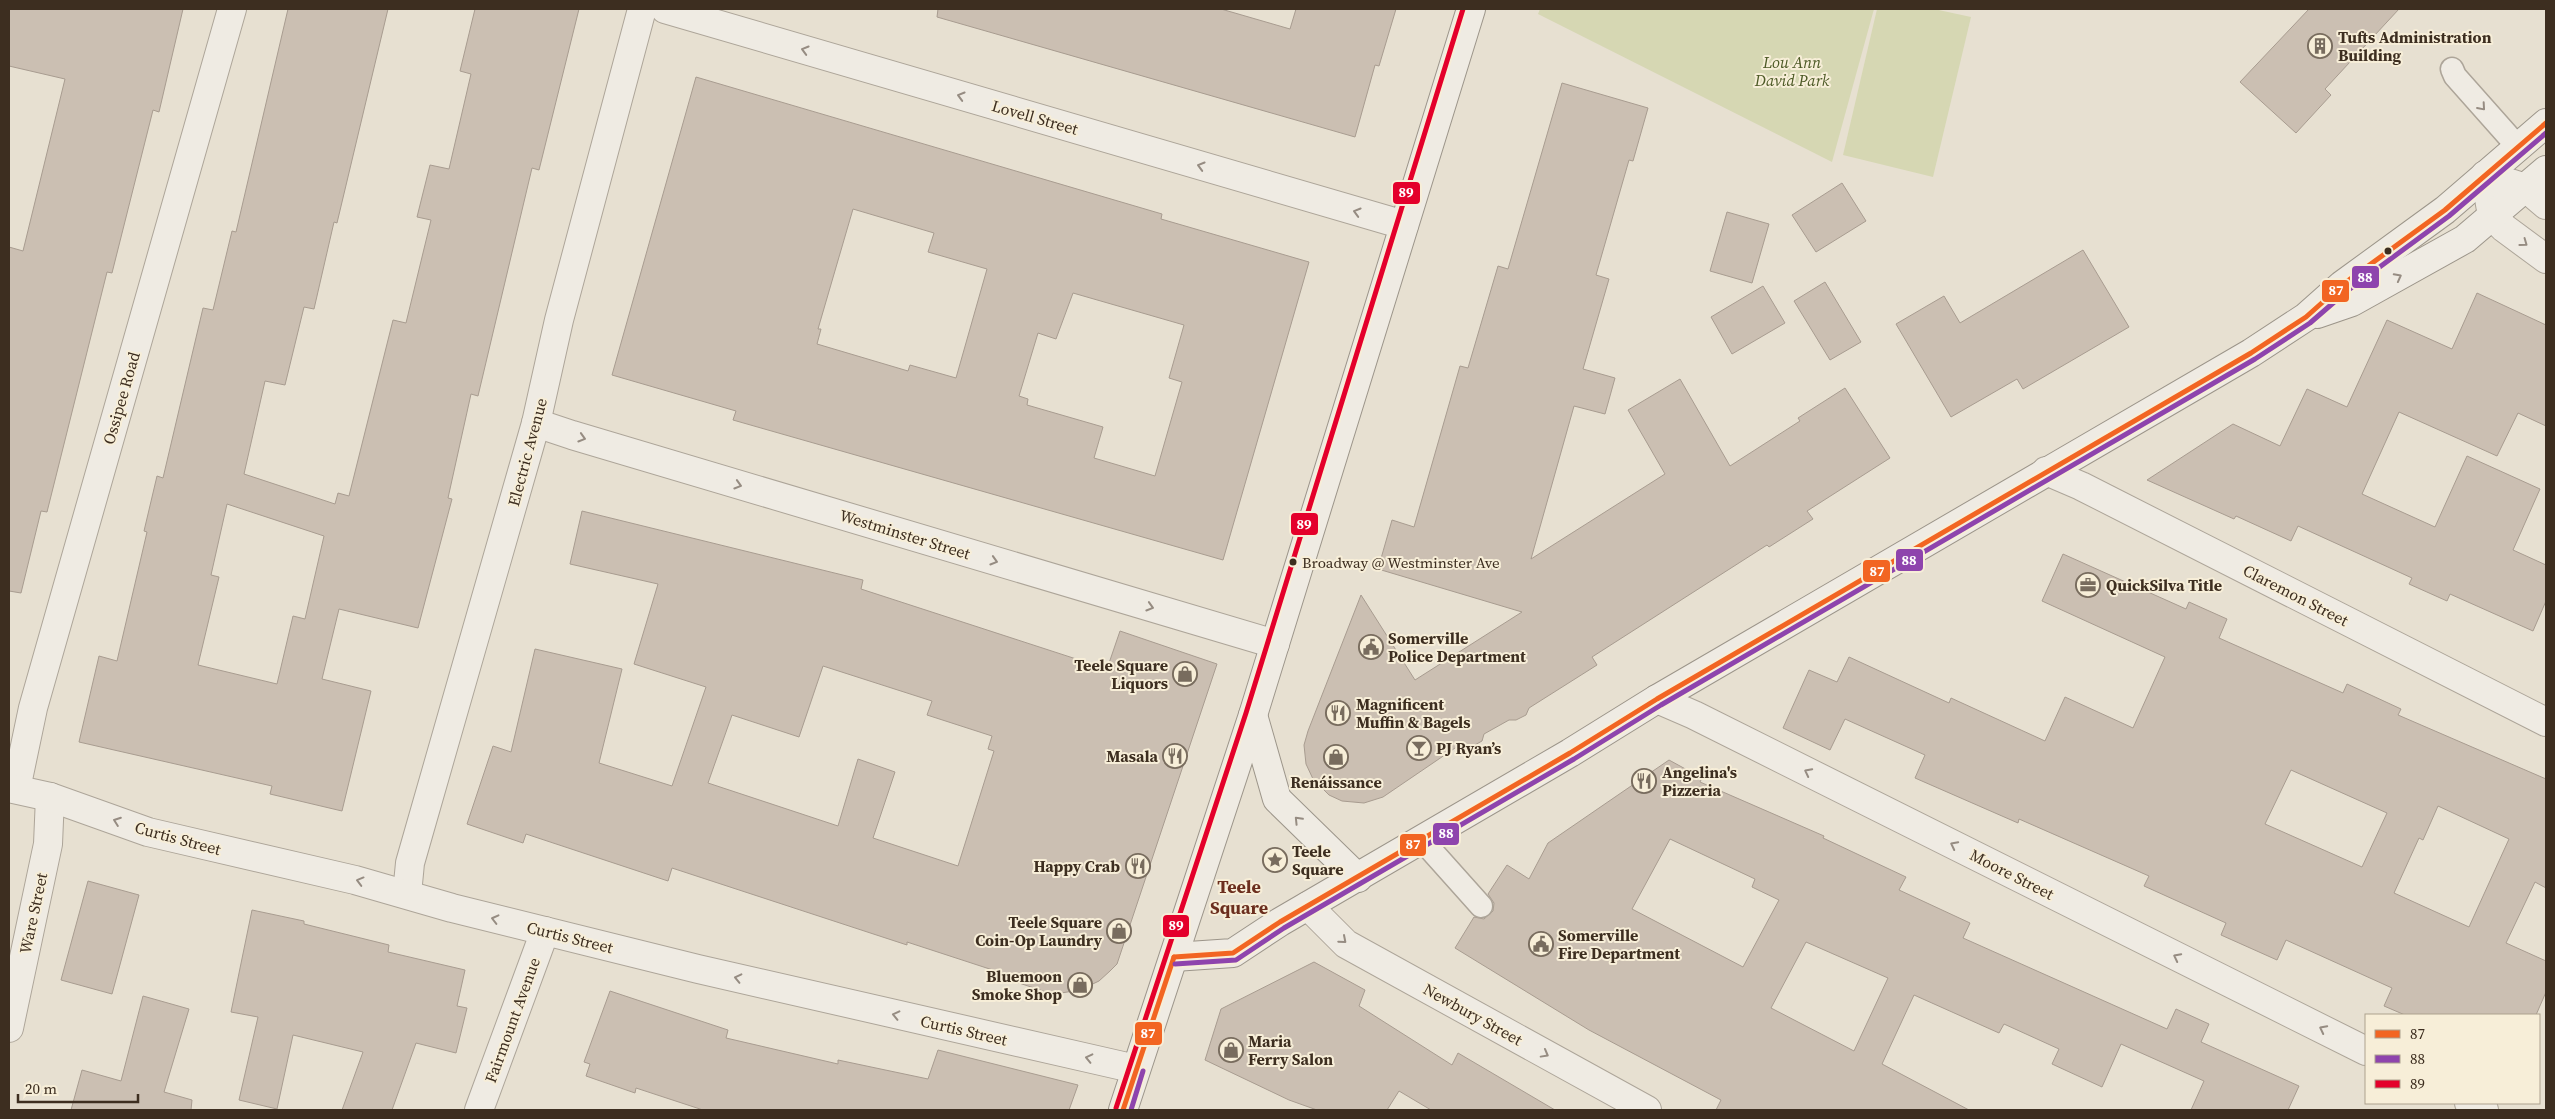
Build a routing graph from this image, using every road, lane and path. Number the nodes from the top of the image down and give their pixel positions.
1 (232, 9) edge
2 (642, 9) edge
3 (665, 9) edge
4 (1470, 9) edge
5 (2452, 69) dead end
6 (2546, 123) edge
7 (2518, 147) junction
8 (2546, 170) edge
9 (2485, 175) junction
10 (2526, 188) junction
11 (2546, 205) edge
12 (2492, 216) junction
13 (1404, 225) junction
14 (2546, 259) edge
15 (2306, 317) junction
16 (536, 423) junction
17 (2046, 471) junction
18 (1275, 644) junction
19 (1657, 699) junction
20 (1253, 715) junction
21 (2546, 722) edge
22 (12, 789) edge
23 (50, 797) junction
24 (1422, 840) junction
25 (1358, 878) junction
26 (407, 894) junction
27 (1308, 906) junction
28 (1481, 906) dead end
29 (545, 931) junction
30 (1174, 956) junction
31 (9, 1028) edge
32 (2365, 1050) edge
33 (1136, 1069) junction
34 (2471, 1104) edge
35 (479, 1110) edge
36 (1123, 1110) edge
37 (1647, 1110) edge
38 (2484, 1110) edge

1 - 22 street, Ossipee Road
2 - 16 street, Electric Avenue
13 -> 3 street, Lovell Street
4 - 13 street
5 -> 7 lane
6 - 7 street
7 - 9 street
8 - 10 street
9 - 10 street
9 - 12 street
9 - 15 street
10 - 11 street
10 - 12 street
12 -> 14 street
15 -> 12 street
13 - 18 street
15 - 17 street
16 -> 18 street, Westminster Street
16 - 26 street, Electric Avenue
17 - 19 street
17 - 21 street, Claremon Street
18 - 20 street
19 - 24 street
32 -> 19 street, Moore Street
25 -> 20 street
20 - 30 street
22 - 23 street, Curtis Street
26 -> 23 street, Curtis Street
23 - 31 street, Ware Street
24 - 25 street
24 - 28 lane
25 - 27 street
29 -> 26 street, Curtis Street
27 - 30 street
27 -> 37 street, Newbury Street
33 -> 29 street, Curtis Street
29 - 35 street, Fairmount Avenue
30 - 33 street
33 - 36 street
34 - 38 street

